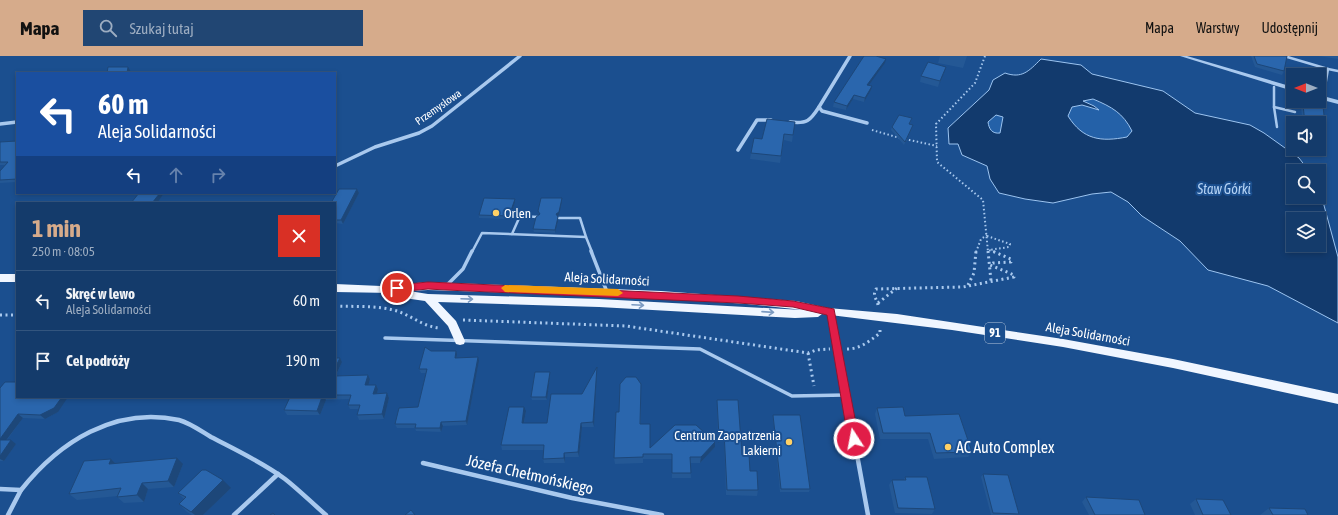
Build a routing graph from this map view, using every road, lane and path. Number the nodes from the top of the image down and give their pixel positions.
1 (520, 56) edge
2 (850, 56) edge
3 (985, 56) edge
4 (1182, 56) edge
5 (1284, 56) edge
6 (1328, 69) junction
7 (1338, 71) edge
8 (1326, 77) edge
9 (1274, 87) dead end
10 (1286, 87) edge
11 (1326, 98) edge
12 (1338, 102) edge
13 (819, 107) junction
14 (1274, 107) junction
15 (1295, 112) dead end
16 (777, 121) edge
17 (16, 122) edge
18 (784, 122) edge
19 (867, 123) dead end
20 (0, 124) edge
21 (1277, 127) dead end
22 (866, 128) dead end
23 (937, 146) junction
24 (738, 150) dead end
25 (336, 166) edge
26 (538, 217) edge
27 (559, 218) edge
28 (512, 234) junction
29 (987, 235) junction
30 (586, 237) junction
31 (989, 250) junction
32 (990, 265) junction
33 (0, 278) edge
34 (16, 278) edge
35 (991, 281) junction
36 (446, 286) junction
37 (968, 286) junction
38 (336, 288) edge
39 (898, 288) junction
40 (381, 290) junction
41 (607, 292) junction
42 (428, 298) junction
43 (336, 306) edge
44 (831, 312) junction
45 (0, 315) edge
46 (16, 315) edge
47 (452, 324) junction
48 (880, 329) dead end
49 (385, 338) dead end
50 (460, 341) junction
51 (837, 349) junction
52 (808, 353) junction
53 (815, 395) junction
54 (845, 395) junction
55 (1338, 399) edge
56 (423, 463) dead end
57 (278, 474) junction
58 (0, 489) edge
59 (21, 490) junction
60 (632, 513) edge
61 (8, 515) edge
62 (234, 515) edge
63 (326, 515) edge
64 (662, 515) edge
65 (868, 515) edge

1 - 25 street, Przemysłowa
2 - 13 street
3 - 23 path
4 - 10 street
5 - 6 lane
6 - 7 lane
6 - 8 lane
9 - 14 lane
11 - 12 street
13 - 18 street
13 - 19 street
14 - 15 lane
14 - 21 lane
16 - 24 street
17 - 20 street
22 - 23 path
23 - 29 path
26 - 28 lane
27 - 30 lane
28 - 30 lane
28 - 36 lane
29 - 31 path
29 - 31 path
29 - 37 path
30 - 41 lane
31 - 32 path
31 - 32 path
32 - 35 path
32 - 35 path
33 - 34 main road
35 - 37 path
36 - 40 main road, Aleja Solidarności / 91
36 - 41 main road, Aleja Solidarności / 91
37 - 39 path
38 - 40 main road, Aleja Solidarności / 91
39 - 39 path
40 - 42 main road, Aleja Solidarności / 91
41 - 44 main road, Aleja Solidarności / 91
42 -> 44 main road, Aleja Solidarności / 91
42 - 47 main road
43 - 47 path
44 - 51 street
44 - 55 main road, Aleja Solidarności / 91
45 - 46 path
47 - 50 main road
47 - 52 path
48 - 51 path
49 - 50 lane
50 - 53 lane
51 - 52 path
51 - 54 street
52 - 53 path
53 - 54 lane
54 - 65 street
56 - 60 street, Józefa Chełmońskiego
57 - 59 street
57 - 62 street
57 - 63 street
58 - 59 street
59 - 61 street
60 - 64 street, Józefa Chełmońskiego

